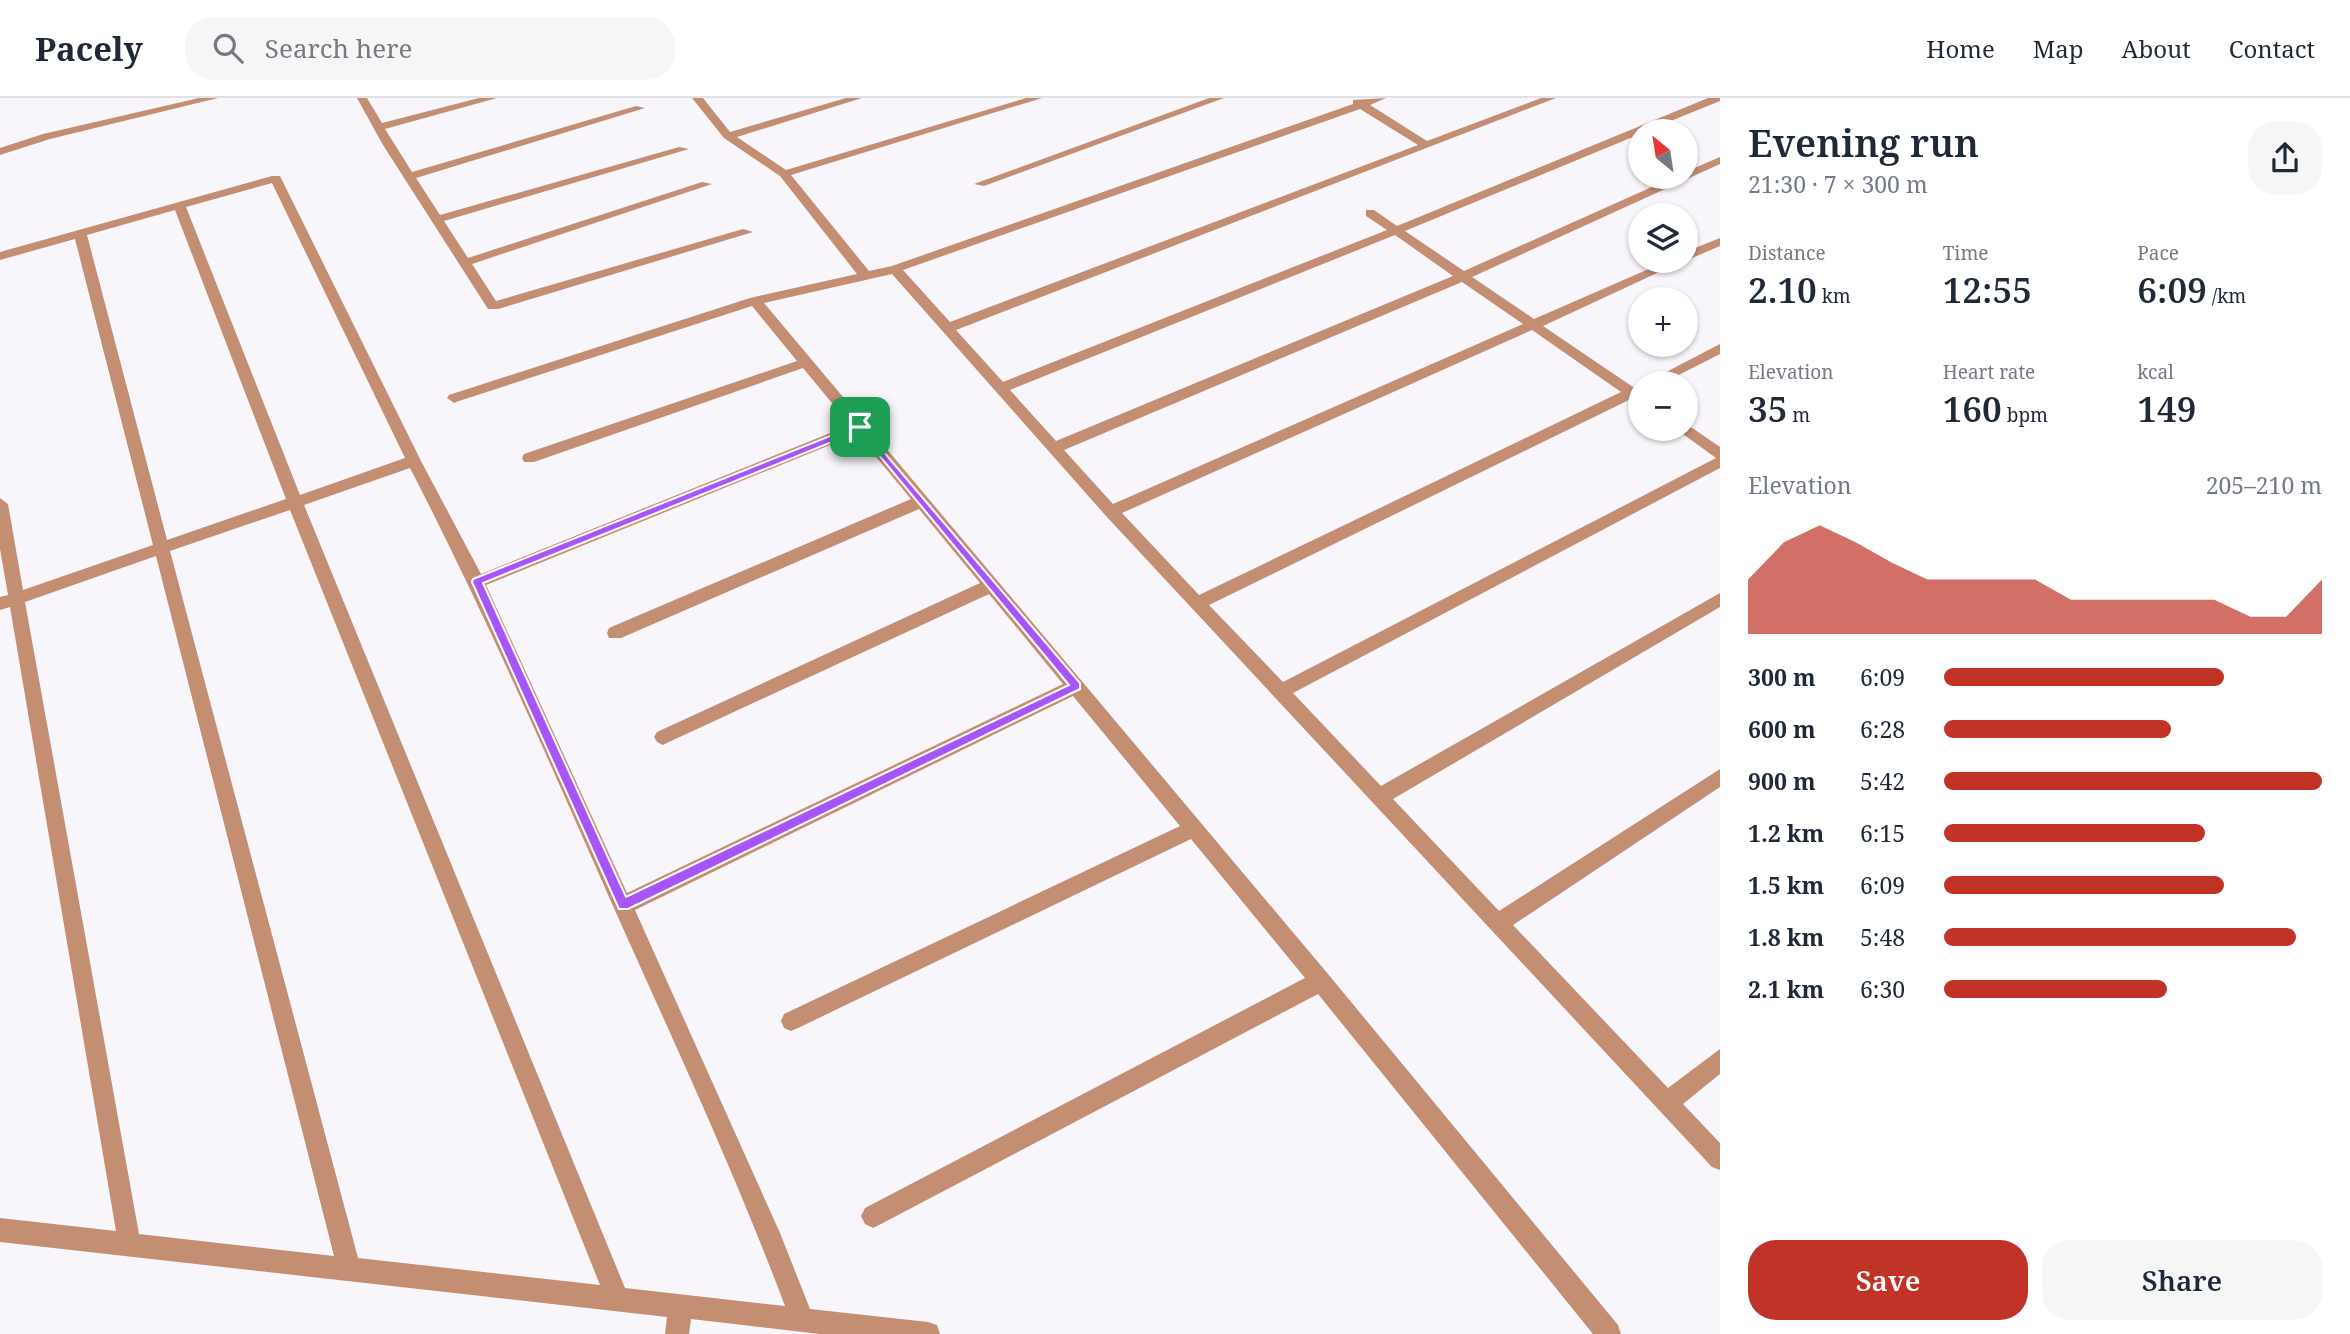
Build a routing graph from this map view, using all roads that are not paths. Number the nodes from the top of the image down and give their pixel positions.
1 (213, 98) edge
2 (362, 98) edge
3 (492, 98) edge
4 (697, 98) edge
5 (857, 98) edge
6 (1037, 98) edge
7 (1219, 98) edge
8 (1351, 98) edge
9 (1381, 98) edge
10 (1551, 98) edge
11 (1689, 98) edge
12 (1717, 98) edge
13 (1702, 104) junction
14 (1362, 105) junction
15 (640, 108) dead end
16 (1720, 114) edge
17 (380, 127) junction
18 (728, 136) junction
19 (1427, 146) junction
20 (683, 149) dead end
21 (0, 152) edge
22 (1720, 160) edge
23 (1698, 170) edge
24 (784, 174) junction
25 (409, 176) junction
26 (706, 184) dead end
27 (980, 184) dead end
28 (1655, 189) edge
29 (179, 205) junction
30 (1370, 213) dead end
31 (438, 219) junction
32 (1395, 231) junction
33 (747, 232) dead end
34 (80, 233) junction
35 (1720, 242) edge
36 (1698, 251) edge
37 (0, 256) edge
38 (467, 262) junction
39 (895, 268) junction
40 (1650, 273) edge
41 (865, 275) junction
42 (1462, 277) junction
43 (755, 301) junction
44 (1532, 325) junction
45 (948, 328) junction
46 (1720, 348) edge
47 (807, 362) junction
48 (1675, 371) edge
49 (1001, 388) junction
50 (1628, 388) edge
51 (454, 398) dead end
52 (1628, 398) edge
53 (860, 427) junction
54 (1698, 439) edge
55 (1054, 448) junction
56 (1720, 454) edge
57 (529, 458) dead end
58 (414, 461) junction
59 (1720, 462) edge
60 (922, 500) junction
61 (295, 502) junction
62 (0, 504) edge
63 (1111, 512) junction
64 (162, 548) junction
65 (477, 582) junction
66 (992, 585) junction
67 (1720, 598) edge
68 (8, 601) edge
69 (1197, 603) junction
70 (615, 633) dead end
71 (1076, 686) junction
72 (1280, 692) junction
73 (663, 737) dead end
74 (1720, 777) edge
75 (1379, 797) junction
76 (1194, 828) junction
77 (624, 905) junction
78 (1498, 923) junction
79 (1321, 981) junction
80 (791, 1021) dead end
81 (1720, 1060) edge
82 (1667, 1103) junction
83 (1720, 1160) edge
84 (873, 1216) dead end
85 (0, 1230) edge
86 (130, 1246) junction
87 (349, 1270) junction
88 (618, 1300) junction
89 (681, 1307) junction
90 (802, 1320) junction
91 (871, 1331) edge
92 (677, 1334) edge
93 (928, 1334) edge
94 (1609, 1334) edge

1 - 21 street
2 - 17 street
3 - 17 street
4 - 18 street
5 - 18 street
6 - 24 street
7 - 27 street
8 - 14 street
9 - 14 street
10 - 19 street
11 - 13 street
12 - 13 street
13 - 16 street
13 - 32 street
14 - 19 street
14 - 39 street
15 - 25 street
17 - 25 street
18 - 24 street
19 - 45 street
20 - 31 street
22 - 23 street
24 - 41 street
25 - 31 street
26 - 38 street
28 - 42 street
29 - 34 street
29 - 58 street
29 - 61 street
30 - 32 street
31 - 38 street
32 - 42 street
32 - 49 street
33 - 38 street
34 - 37 street
34 - 64 street
35 - 36 street
39 - 41 street
39 - 45 street
40 - 44 street
41 - 43 street
42 - 44 street
42 - 55 street
43 - 47 street
43 - 51 street
44 - 50 street
44 - 63 street
45 - 49 street
46 - 48 street
47 - 53 street
47 - 57 street
49 - 55 street
52 - 69 street
53 - 60 street
53 - 65 street
54 - 56 street
55 - 63 street
58 - 61 street
58 - 65 street
59 - 72 street
60 - 66 street
60 - 70 street
61 - 64 street
61 - 88 street
62 - 68 street
63 - 69 street
64 - 68 street
64 - 87 street
65 - 77 street
66 - 71 street
66 - 73 street
67 - 75 street
68 - 86 street
69 - 72 street
71 - 76 street
71 - 77 street
72 - 75 street
74 - 78 street
75 - 78 street
76 - 79 street
76 - 80 street
77 - 90 street
78 - 82 street
79 - 84 street
79 - 94 street
81 - 82 street
82 - 83 street
85 - 86 street
86 - 87 street
87 - 88 street
88 - 89 street
89 - 90 street
89 - 92 street
90 - 91 street
91 - 93 street

